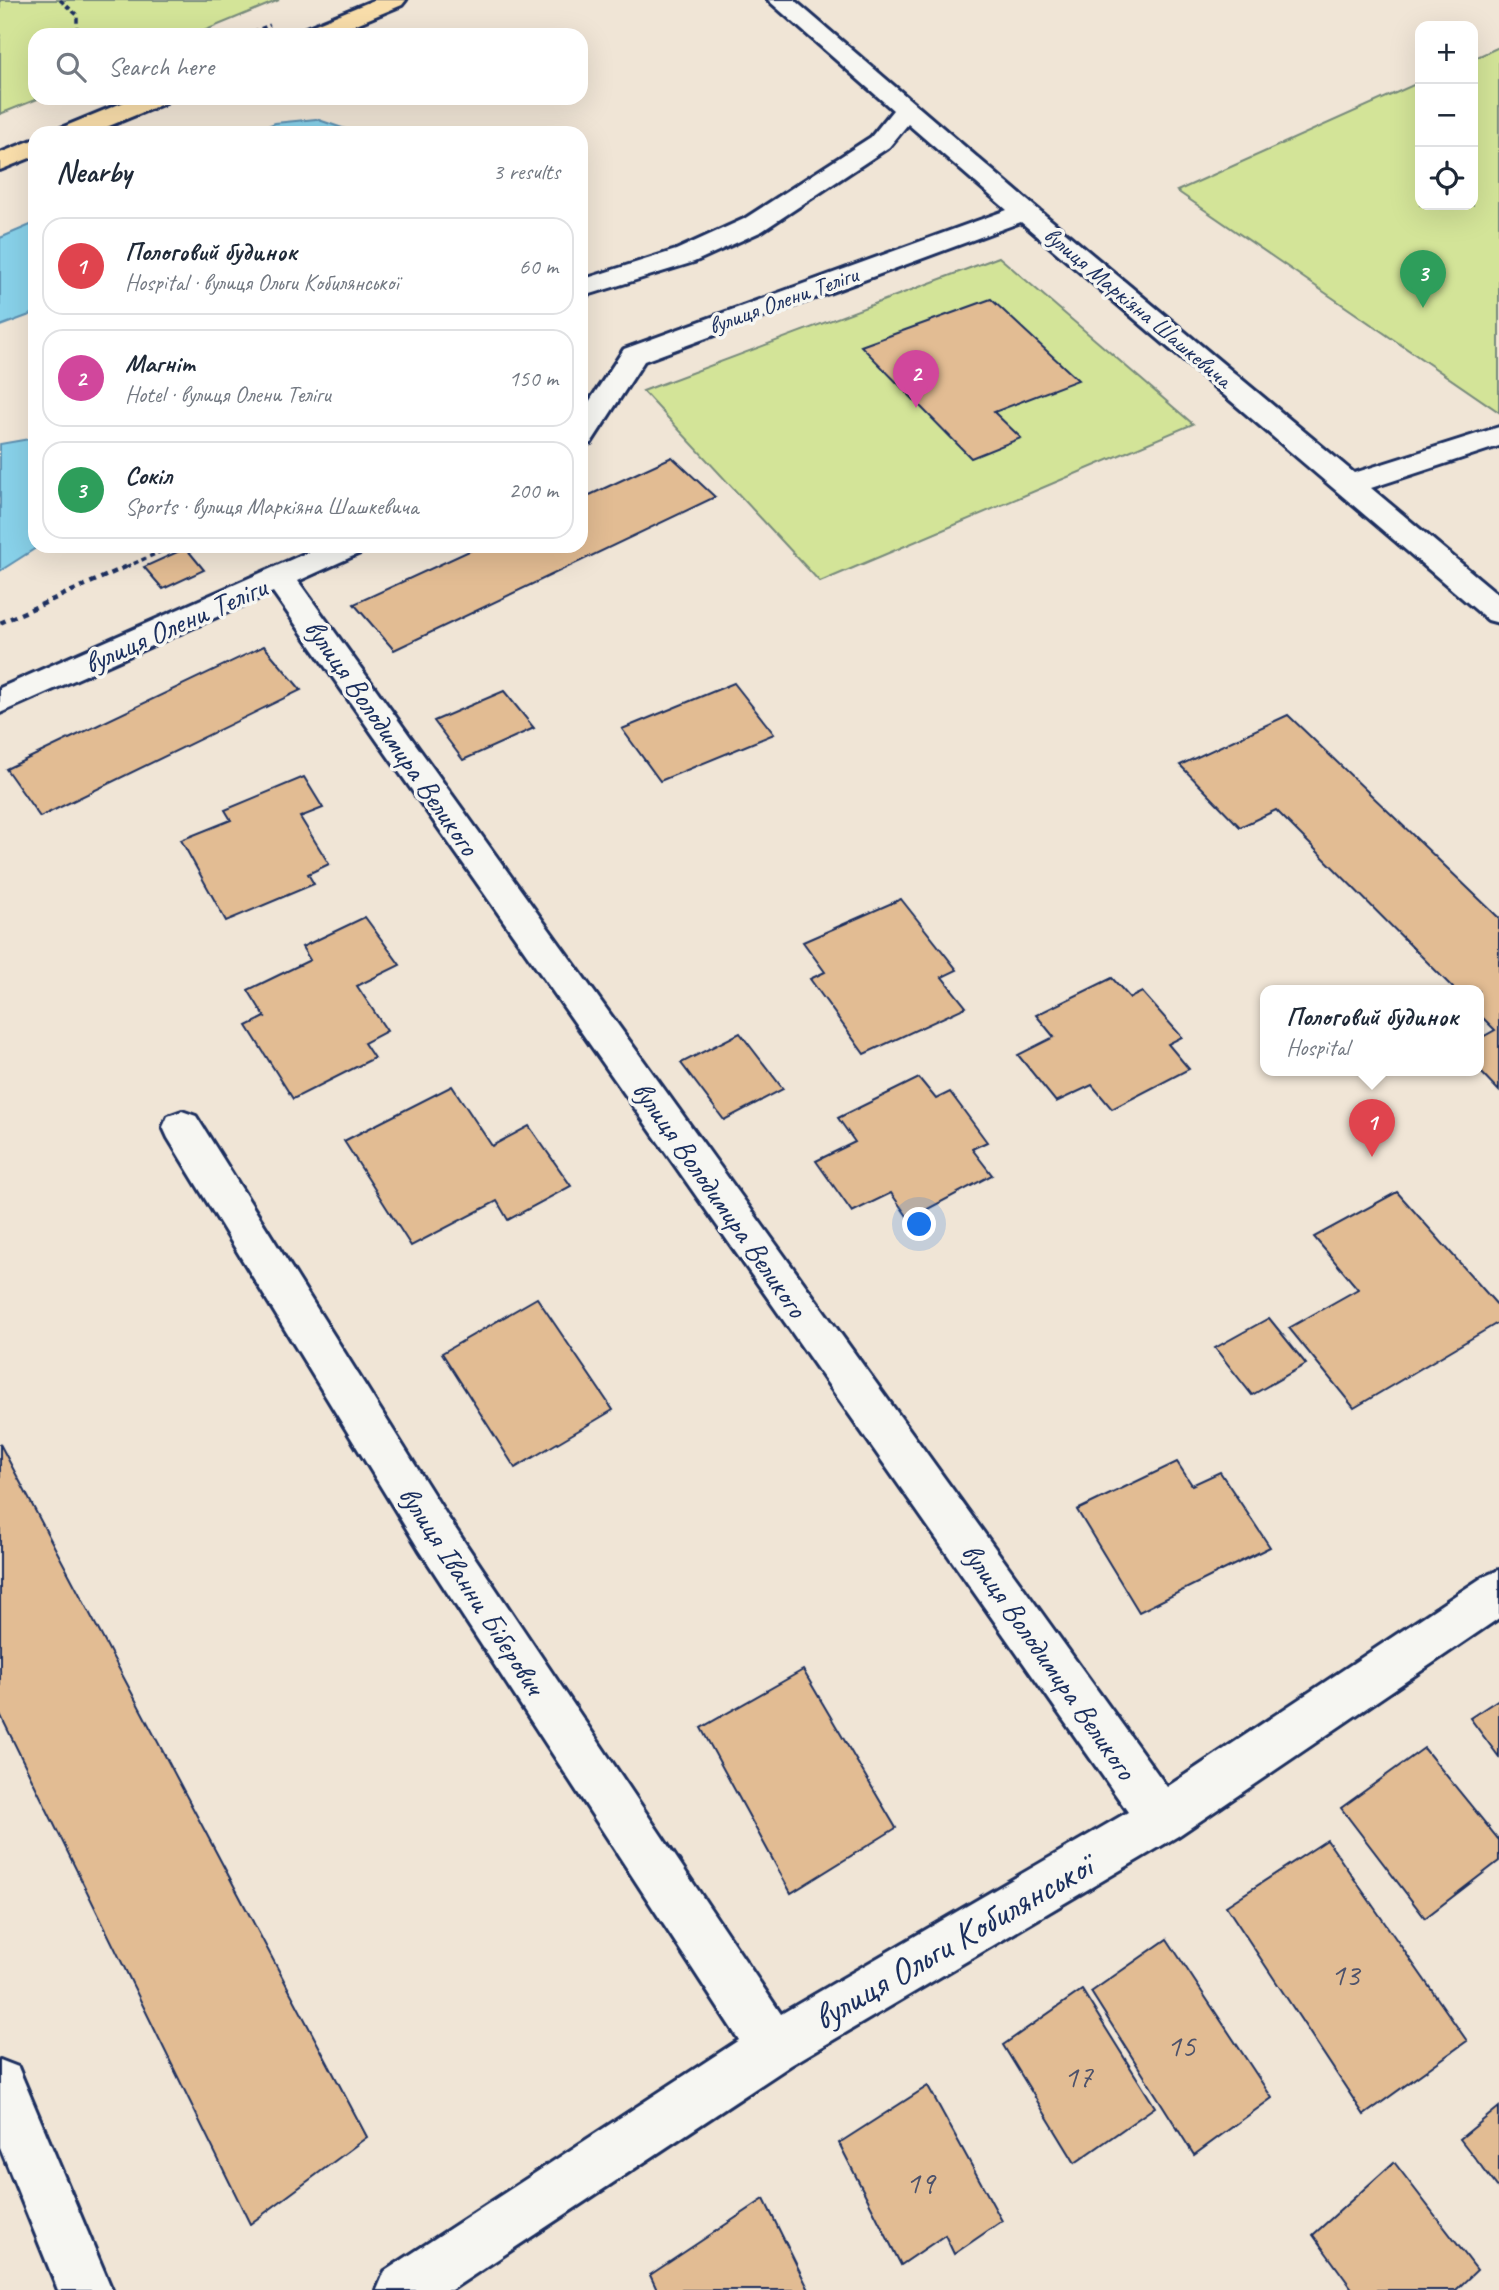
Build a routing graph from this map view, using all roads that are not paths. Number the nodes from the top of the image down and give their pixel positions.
1 (394, 0) edge
2 (780, 0) edge
3 (326, 28) edge
4 (139, 105) edge
5 (906, 110) junction
6 (87, 126) edge
7 (28, 151) edge
8 (0, 162) edge
9 (1025, 212) junction
10 (588, 287) edge
11 (588, 425) edge
12 (1499, 436) edge
13 (1350, 485) junction
14 (334, 553) edge
15 (280, 579) junction
16 (1499, 612) edge
17 (0, 701) edge
18 (183, 1126) dead end
19 (1499, 1592) edge
20 (1161, 1819) junction
21 (773, 2047) junction
22 (0, 2085) edge
23 (85, 2290) edge
24 (404, 2290) edge

1 - 3 highway
2 - 5 street, вулиця Маркіяна Шашкевича
4 - 6 highway
5 - 9 street, вулиця Маркіяна Шашкевича
5 - 10 street
7 - 8 highway
9 - 11 street, вулиця Олени Теліги
9 - 13 street, вулиця Маркіяна Шашкевича
12 - 13 street
13 - 16 street, вулиця Маркіяна Шашкевича
14 - 15 street, вулиця Олени Теліги
15 - 17 street, вулиця Олени Теліги
15 - 20 street, вулиця Володимира Великого
18 - 21 street, вулиця Іванни Біберович
19 - 20 street, вулиця Ольги Кобилянської
20 - 21 street, вулиця Ольги Кобилянської
21 - 24 street, вулиця Ольги Кобилянської
22 - 23 street

